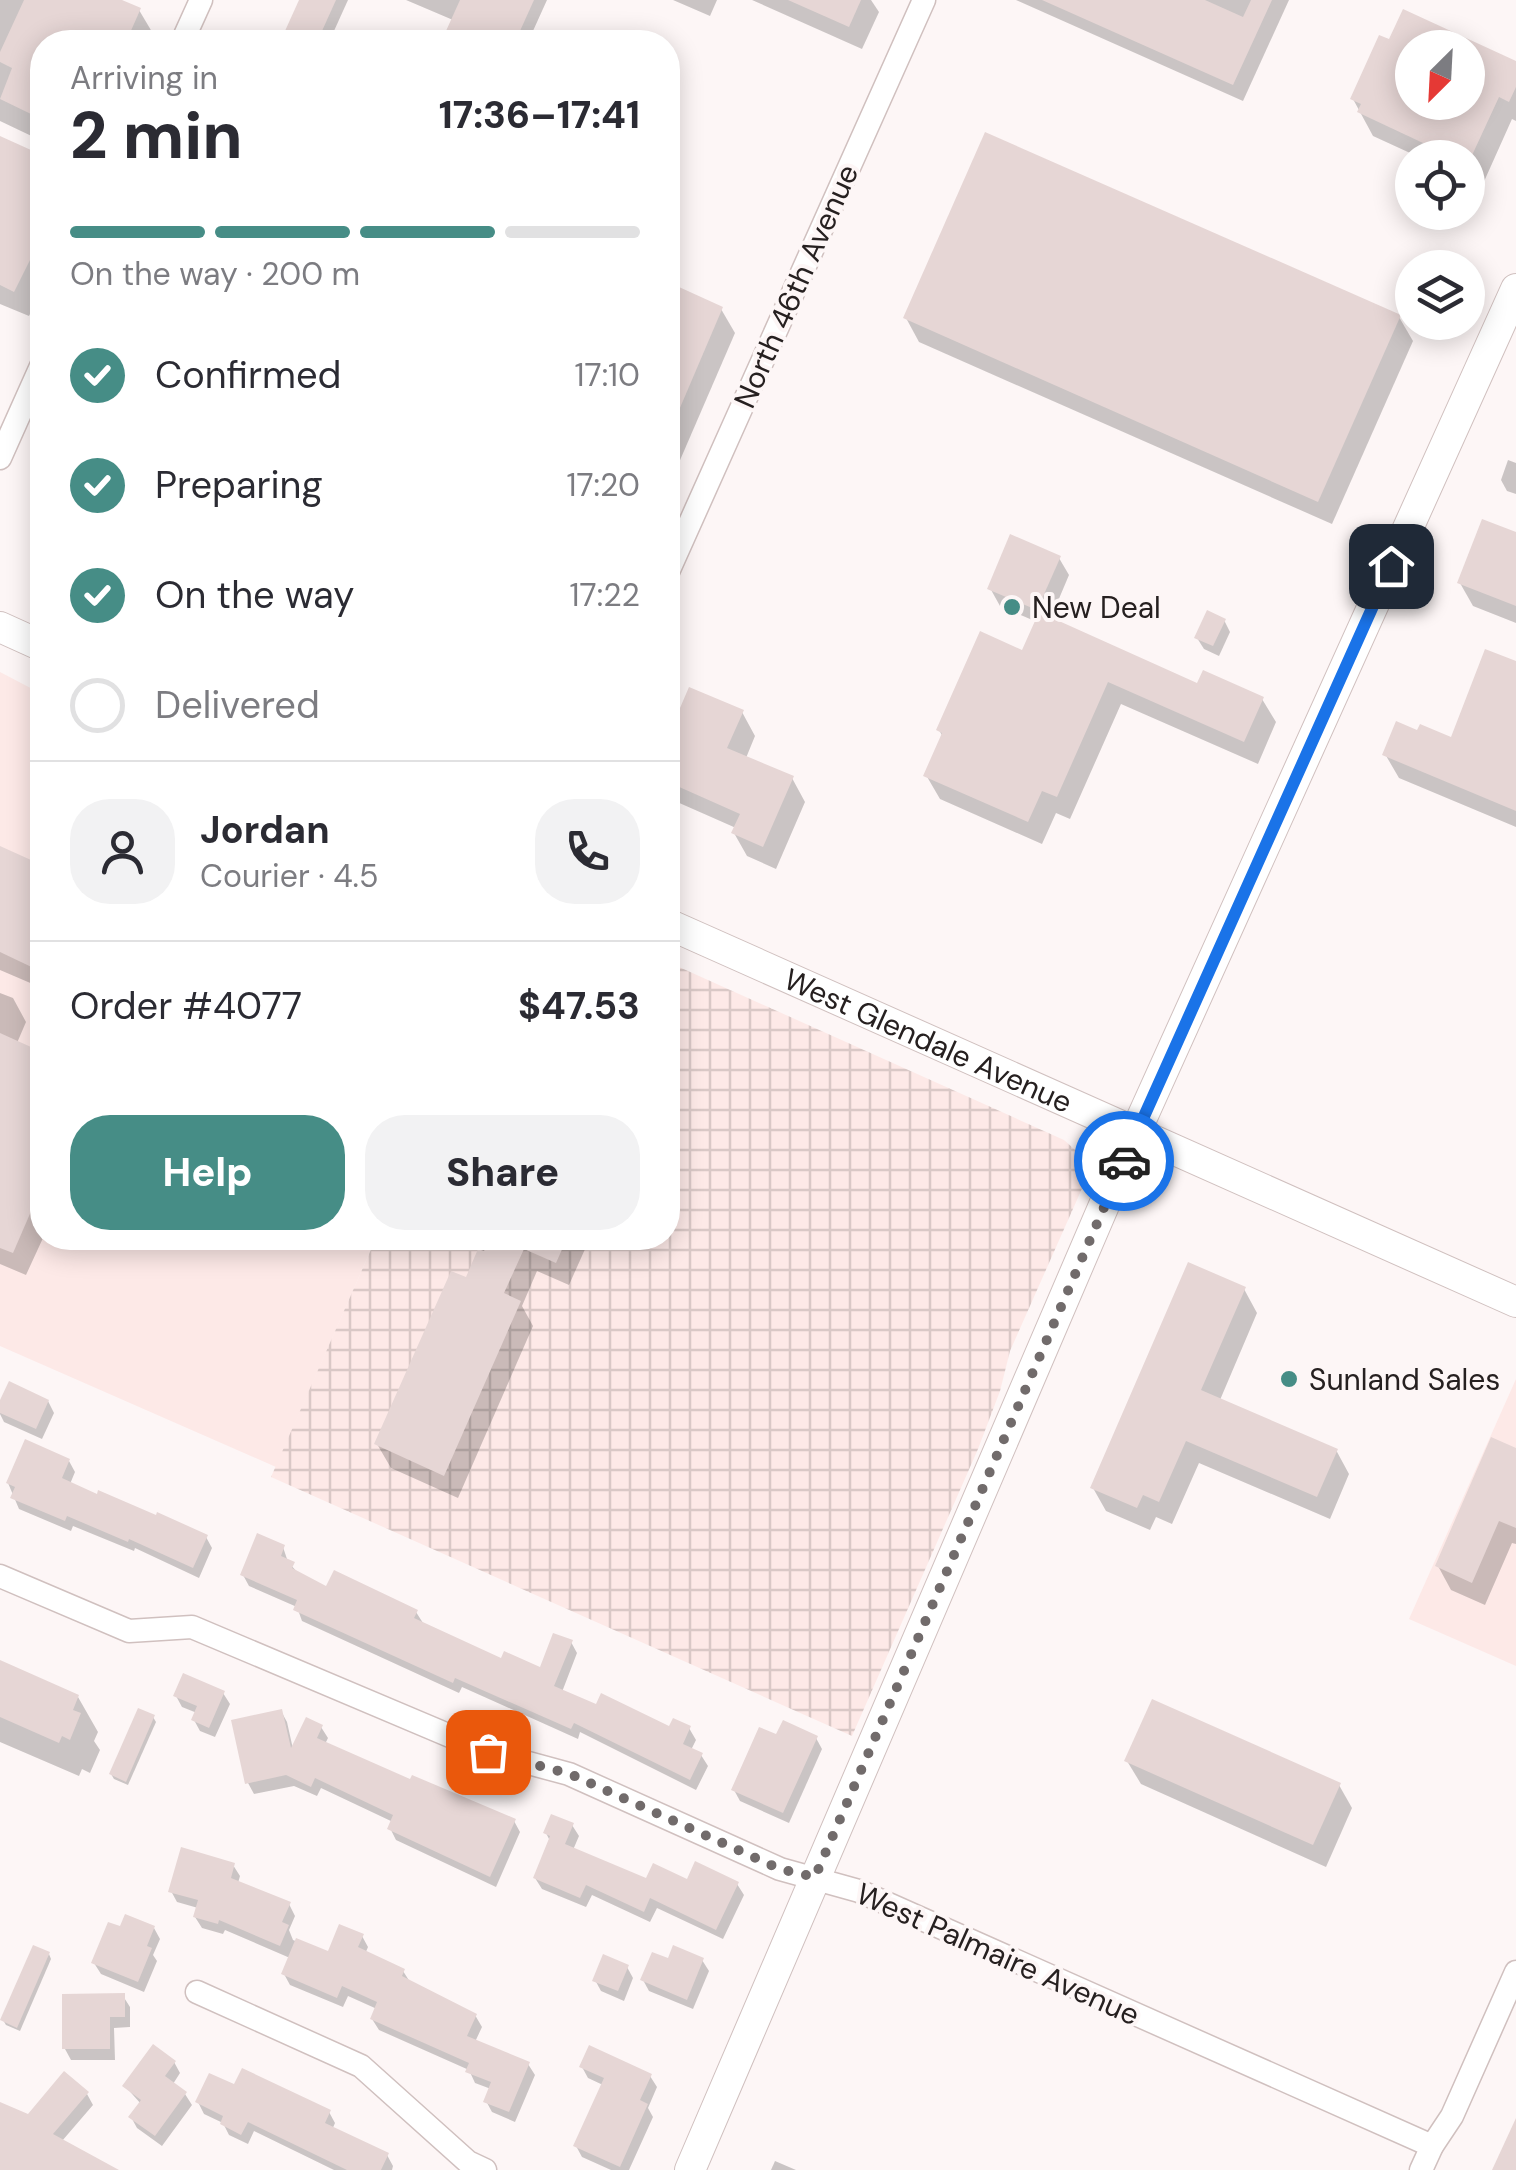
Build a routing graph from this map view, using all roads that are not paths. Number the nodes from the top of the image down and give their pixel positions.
1 (201, 0) edge
2 (924, 0) edge
3 (187, 30) edge
4 (1516, 289) edge
5 (30, 391) edge
6 (0, 458) edge
7 (680, 545) edge
8 (0, 627) edge
9 (30, 641) edge
10 (680, 929) edge
11 (1135, 1133) junction
12 (1516, 1302) edge
13 (0, 1576) edge
14 (815, 1877) junction
15 (1516, 1972) edge
16 (197, 1992) dead end
17 (1432, 2146) junction
18 (484, 2170) edge
19 (690, 2170) edge
20 (1421, 2170) edge

1 - 3 street
2 - 7 street, North 46th Avenue
4 - 11 street
5 - 6 street
8 - 9 street
10 - 11 street, West Glendale Avenue
11 - 12 street, West Glendale Avenue
11 - 14 street
13 - 14 street, West Palmaire Avenue
14 - 17 street, West Palmaire Avenue
14 - 19 street
15 - 17 street
16 - 18 street
17 - 20 street

